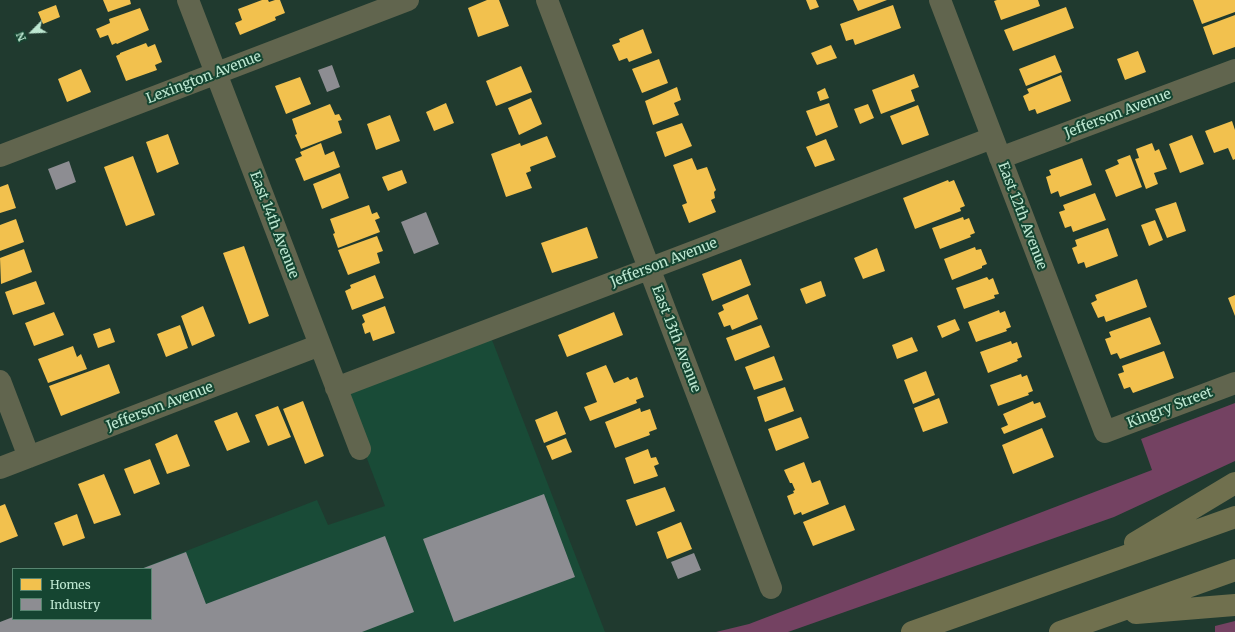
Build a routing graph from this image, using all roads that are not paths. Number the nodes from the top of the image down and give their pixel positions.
1 (188, 0) edge
2 (408, 0) edge
3 (547, 0) edge
4 (940, 0) edge
5 (1235, 70) edge
6 (216, 74) junction
7 (992, 138) junction
8 (0, 156) edge
9 (1000, 158) junction
10 (649, 269) junction
11 (320, 345) junction
12 (0, 381) edge
13 (1235, 384) edge
14 (336, 388) junction
15 (1105, 432) joint
16 (360, 449) dead end
17 (29, 457) junction
18 (0, 468) edge
19 (1235, 483) edge
20 (1235, 517) edge
21 (1094, 568) junction
22 (1235, 570) edge
23 (771, 588) dead end
24 (1235, 606) edge
25 (1109, 615) junction
26 (912, 632) edge
27 (1060, 632) edge

1 - 6 street, East 14th Avenue
2 - 6 street, Lexington Avenue
3 - 10 street, East 13th Avenue
4 - 7 street, East 12th Avenue
5 - 9 street, Jefferson Avenue
6 - 8 street, Lexington Avenue
6 - 11 street, East 14th Avenue
7 - 9 street, East 12th Avenue
7 - 10 street, Jefferson Avenue
9 - 15 street, East 12th Avenue
10 - 14 street, Jefferson Avenue
10 - 23 street, East 13th Avenue
11 - 14 street, East 14th Avenue
11 - 17 street, Jefferson Avenue
12 - 17 street
13 - 15 street, Kingry Street
14 - 16 street, East 14th Avenue
17 - 18 street, Jefferson Avenue
19 - 21 highway
20 - 21 highway
21 - 26 highway
22 - 25 highway
24 - 25 highway
25 - 27 highway

